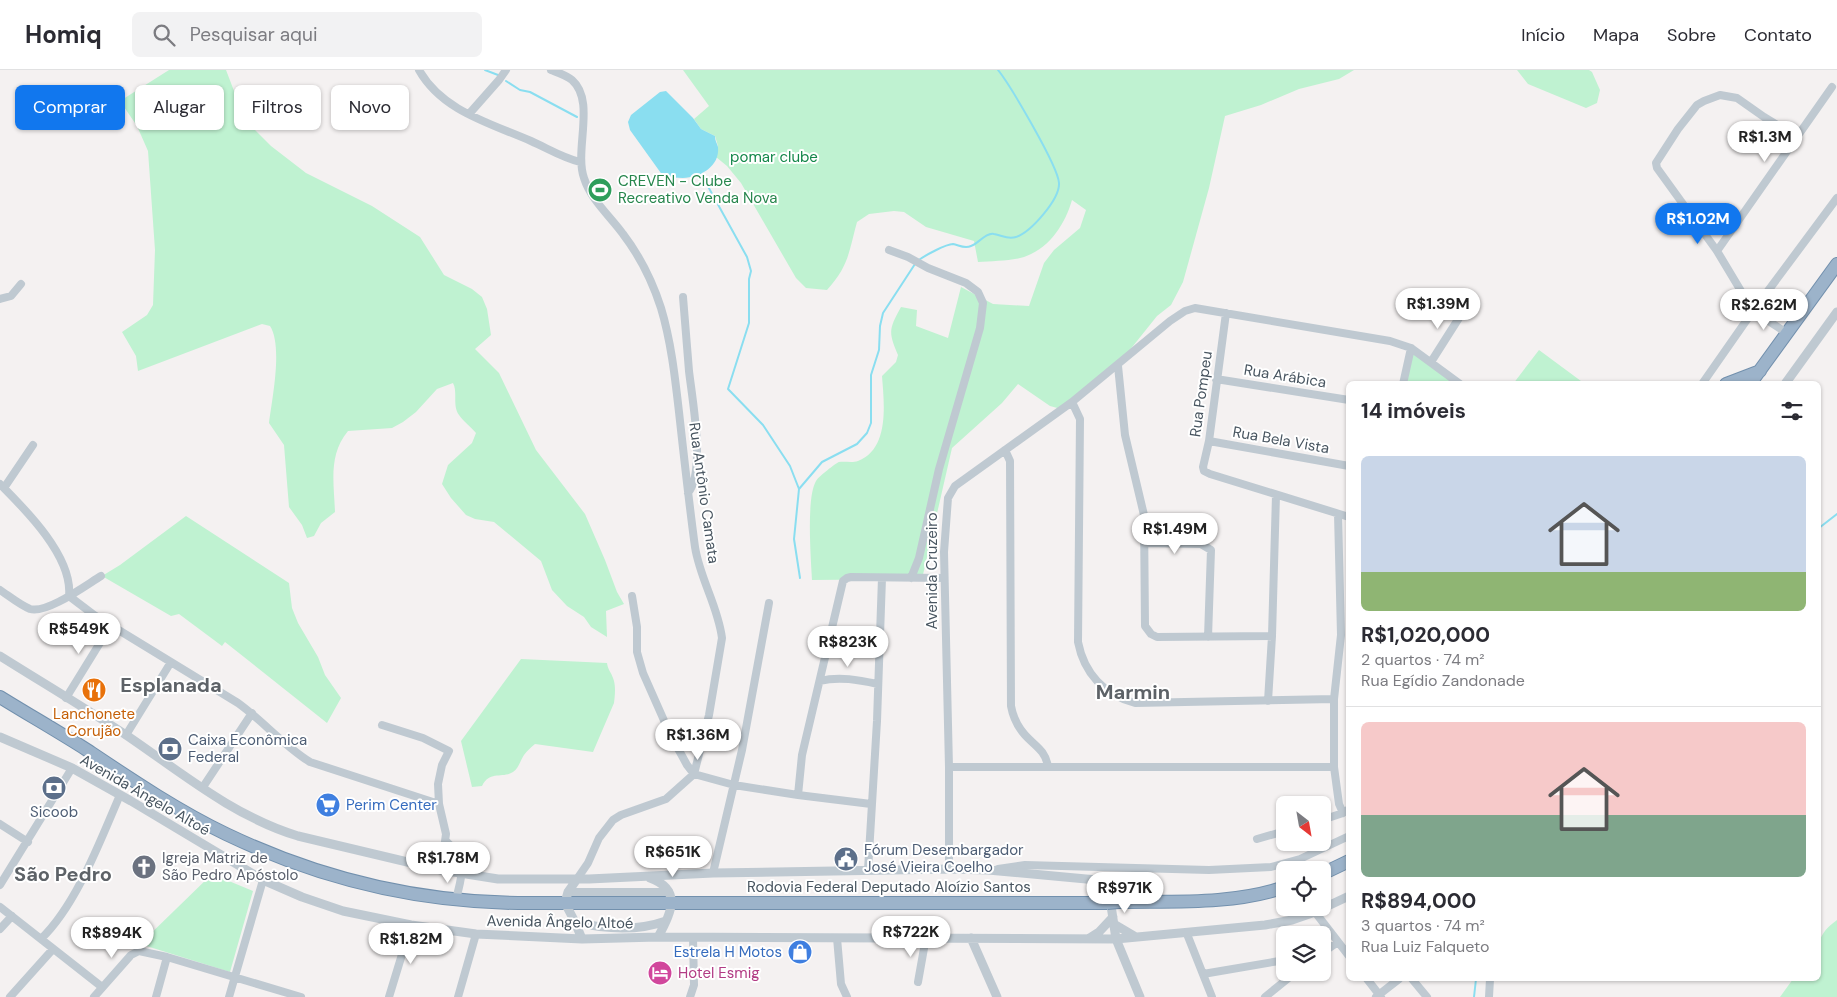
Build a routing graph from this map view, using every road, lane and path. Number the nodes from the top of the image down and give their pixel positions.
1 (419, 70) edge
2 (506, 70) edge
3 (552, 70) edge
4 (1832, 87) dead end
5 (469, 114) junction
6 (1797, 137) junction
7 (580, 162) junction
8 (1837, 198) edge
9 (889, 250) dead end
10 (1716, 251) junction
11 (1837, 264) edge
12 (21, 284) dead end
13 (683, 298) dead end
14 (0, 299) edge
15 (1464, 310) dead end
16 (1753, 311) junction
17 (1837, 312) edge
18 (1226, 313) junction
19 (1787, 334) junction
20 (1412, 348) junction
21 (1431, 362) junction
22 (1118, 366) junction
23 (1760, 370) junction
24 (1216, 379) junction
25 (1404, 381) edge
26 (1455, 381) edge
27 (1704, 381) edge
28 (1733, 381) edge
29 (1752, 381) edge
30 (1787, 381) edge
31 (1346, 400) edge
32 (1072, 402) junction
33 (1209, 441) junction
34 (33, 445) dead end
35 (1005, 450) junction
36 (1346, 465) edge
37 (2, 486) edge
38 (688, 493) junction
39 (1276, 495) junction
40 (1338, 514) junction
41 (1346, 516) edge
42 (1144, 543) junction
43 (101, 576) dead end
44 (882, 578) junction
45 (911, 578) junction
46 (944, 578) junction
47 (0, 590) edge
48 (69, 596) junction
49 (632, 596) dead end
50 (768, 603) dead end
51 (111, 625) junction
52 (1208, 636) junction
53 (1272, 636) junction
54 (0, 656) edge
55 (171, 662) junction
56 (822, 671) junction
57 (829, 678) junction
58 (820, 681) junction
59 (878, 684) junction
60 (0, 697) edge
61 (66, 698) junction
62 (1334, 699) junction
63 (1268, 701) junction
64 (252, 713) junction
65 (382, 725) dead end
66 (126, 735) junction
67 (0, 737) edge
68 (1048, 766) junction
69 (949, 767) junction
70 (72, 768) junction
71 (1334, 768) junction
72 (694, 774) junction
73 (734, 785) junction
74 (203, 788) junction
75 (120, 795) junction
76 (798, 795) junction
77 (439, 804) junction
78 (871, 804) junction
79 (1346, 811) edge
80 (1331, 817) edge
81 (0, 824) edge
82 (1276, 834) edge
83 (1346, 837) edge
84 (1258, 839) dead end
85 (446, 841) junction
86 (28, 842) junction
87 (1346, 862) edge
88 (948, 869) junction
89 (441, 870) junction
90 (868, 870) junction
91 (988, 870) junction
92 (1331, 870) edge
93 (712, 873) junction
94 (462, 874) junction
95 (648, 877) junction
96 (578, 879) junction
97 (263, 880) junction
98 (0, 885) edge
99 (1276, 889) edge
100 (567, 897) junction
101 (1346, 897) edge
102 (671, 898) junction
103 (1112, 899) junction
104 (456, 900) junction
105 (1331, 904) edge
106 (0, 908) edge
107 (12, 916) junction
108 (1304, 916) edge
109 (1318, 916) edge
110 (666, 921) junction
111 (1114, 921) junction
112 (576, 922) junction
113 (411, 926) junction
114 (0, 929) edge
115 (476, 934) junction
116 (1187, 934) junction
117 (658, 936) junction
118 (692, 937) junction
119 (926, 937) junction
120 (837, 938) junction
121 (971, 938) junction
122 (1136, 938) junction
123 (41, 939) junction
124 (582, 939) junction
125 (1087, 939) junction
126 (1116, 940) junction
127 (1338, 942) junction
128 (1331, 947) edge
129 (53, 949) junction
130 (1346, 952) edge
131 (167, 958) junction
132 (1276, 962) edge
133 (1203, 974) junction
134 (234, 977) junction
135 (1284, 981) edge
136 (1368, 981) edge
137 (1397, 981) edge
138 (1414, 981) edge
139 (1490, 981) edge
140 (918, 982) dead end
141 (102, 988) junction
142 (1379, 996) edge
143 (10, 997) edge
144 (94, 997) edge
145 (156, 997) edge
146 (229, 997) edge
147 (302, 997) edge
148 (389, 997) edge
149 (458, 997) edge
150 (690, 997) edge
151 (847, 997) edge
152 (997, 997) edge
153 (1140, 997) edge
154 (1212, 997) edge
155 (1265, 997) edge
156 (1427, 997) edge
157 (1489, 997) edge

1 - 5 street
2 - 5 street
3 - 7 street
4 - 6 street
5 - 7 street
6 - 10 street
6 - 10 street
7 - 38 street, Rua Antônio Camata
8 - 16 street
9 - 45 street
10 - 16 street
11 - 19 highway
12 - 14 street
13 - 38 street
15 - 21 street
16 - 19 street
16 - 27 street
17 - 30 street
18 - 20 street
18 - 22 street, Avenida Cruzeiro
18 - 24 street, Rua Pompeu
19 - 23 highway
20 - 21 street
20 - 25 street
21 - 26 street
22 - 32 street, Avenida Cruzeiro
22 - 42 street
23 - 28 highway
23 - 29 highway
24 - 31 street, Rua Arábica
24 - 33 street, Rua Pompeu
32 - 35 street, Avenida Cruzeiro
32 - 63 street
33 - 36 street, Rua Bela Vista
33 - 39 street, Rua Pompeu
34 - 37 street
35 - 46 street, Avenida Cruzeiro
35 - 68 street
37 - 48 street
38 - 72 street, Rua Antônio Camata
39 - 40 street
39 - 53 street
40 - 41 street
40 - 62 street
42 - 52 street
42 - 52 street
43 - 48 street
44 - 45 street
44 - 56 street
44 - 59 street
45 - 46 street
46 - 69 street, Avenida Cruzeiro
47 - 48 street
48 - 51 street
49 - 72 street
50 - 73 street
51 - 55 street
51 - 61 street
52 - 53 street
53 - 63 street
54 - 61 street
55 - 64 street
55 - 66 street
56 - 57 street
56 - 58 street
57 - 58 street
57 - 59 street
58 - 76 street
59 - 78 street
60 - 104 highway, Rodovia Federal Deputado Aloízio Santos
61 - 66 street
62 - 63 street
62 - 71 street
64 - 74 street
64 - 77 street
65 - 77 street
66 - 74 street
67 - 70 street, Avenida Ângelo Altoé
68 - 69 street
68 - 71 street
69 - 88 street, Avenida Cruzeiro
70 - 75 street, Avenida Ângelo Altoé
70 - 86 street
71 - 79 street
72 - 73 street
72 - 96 street
73 - 76 street
73 - 93 street
74 - 89 street
75 - 97 street, Avenida Ângelo Altoé
75 - 123 street
76 - 78 street
77 - 85 street
78 - 90 street
79 - 80 street
81 - 86 street
82 - 84 street
83 - 91 street
85 - 89 street
85 - 94 street
86 - 98 street
87 - 92 highway
88 - 90 street
88 - 91 street
89 - 94 street
90 - 93 street
91 - 103 street
93 - 95 street
94 - 96 street
94 - 104 street
95 - 96 street
95 - 102 street
96 - 100 street
97 - 113 street, Avenida Ângelo Altoé
97 - 134 street
99 - 103 highway, Rodovia Federal Deputado Aloízio Santos
100 - 102 highway, Rodovia Federal Deputado Aloízio Santos
100 - 104 highway, Rodovia Federal Deputado Aloízio Santos
100 - 112 street
101 - 105 street, Avenida Ângelo Altoé
102 - 103 highway, Rodovia Federal Deputado Aloízio Santos
102 - 110 street
103 - 111 street
106 - 107 street
107 - 114 street
107 - 123 street
108 - 116 street, Avenida Ângelo Altoé
109 - 127 street
110 - 112 street
110 - 117 street
111 - 122 street
111 - 125 street
111 - 126 street
112 - 124 street
113 - 115 street, Avenida Ângelo Altoé
113 - 148 street
115 - 124 street, Avenida Ângelo Altoé
115 - 149 street
116 - 122 street, Avenida Ângelo Altoé
116 - 133 street
117 - 118 street, Avenida Ângelo Altoé
117 - 124 street, Avenida Ângelo Altoé
118 - 120 street, Avenida Ângelo Altoé
118 - 150 street
119 - 120 street, Avenida Ângelo Altoé
119 - 121 street, Avenida Ângelo Altoé
119 - 140 street
120 - 151 street
121 - 125 street, Avenida Ângelo Altoé
121 - 152 street
122 - 126 street, Avenida Ângelo Altoé
123 - 129 street
125 - 126 street, Avenida Ângelo Altoé
126 - 153 street
127 - 128 street
127 - 130 street
129 - 141 street
129 - 143 street
131 - 134 street
131 - 141 street
131 - 145 street
132 - 133 street
133 - 154 street
134 - 146 street
134 - 147 street
135 - 155 street
136 - 142 street
137 - 142 street
138 - 156 street
139 - 157 street
141 - 144 street

